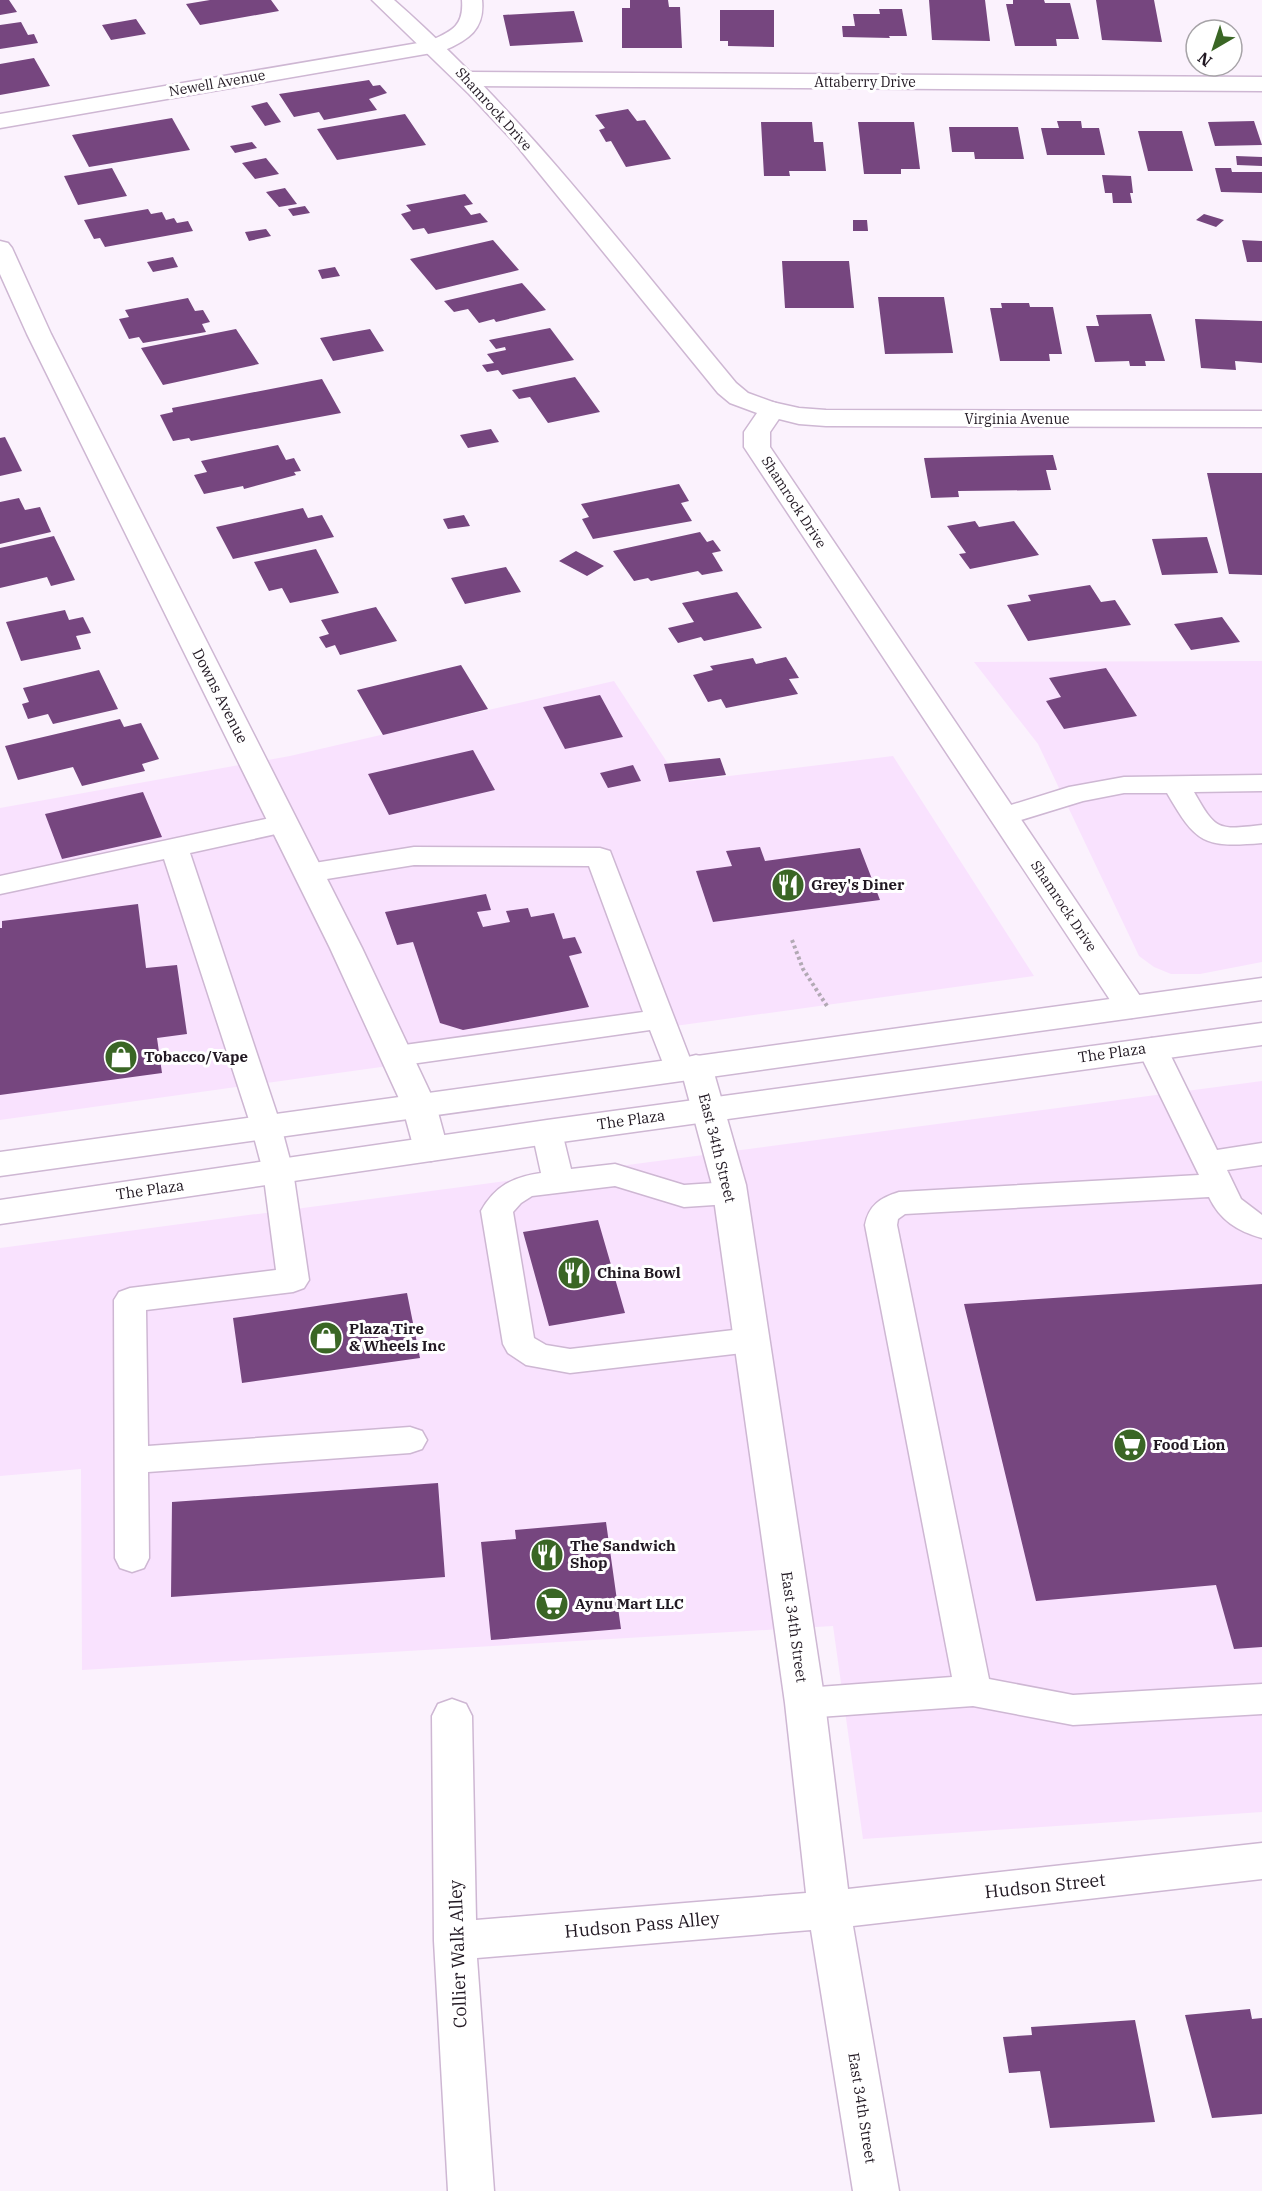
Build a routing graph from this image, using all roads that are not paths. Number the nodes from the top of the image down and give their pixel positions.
1 (382, 0) edge
2 (472, 0) edge
3 (435, 46) junction
4 (469, 79) junction
5 (1262, 84) edge
6 (0, 121) edge
7 (0, 248) edge
8 (772, 410) junction
9 (1262, 419) edge
10 (1262, 783) edge
11 (1176, 784) junction
12 (1005, 816) junction
13 (284, 824) junction
14 (1262, 834) edge
15 (174, 847) junction
16 (308, 873) junction
17 (0, 885) edge
18 (1262, 989) edge
19 (1131, 1007) junction
20 (661, 1019) junction
21 (1262, 1034) edge
22 (1152, 1048) junction
23 (397, 1056) junction
24 (687, 1068) junction
25 (419, 1105) junction
26 (708, 1109) junction
27 (266, 1126) junction
28 (547, 1132) junction
29 (431, 1149) junction
30 (1262, 1154) edge
31 (0, 1164) edge
32 (278, 1171) junction
33 (1213, 1174) junction
34 (558, 1182) junction
35 (729, 1192) junction
36 (0, 1212) edge
37 (1262, 1227) edge
38 (751, 1340) junction
39 (410, 1440) dead end
40 (132, 1460) junction
41 (132, 1558) dead end
42 (973, 1691) junction
43 (1262, 1699) edge
44 (805, 1703) junction
45 (452, 1716) dead end
46 (1262, 1861) edge
47 (829, 1910) junction
48 (455, 1941) junction
49 (471, 2191) edge
50 (876, 2191) edge

1 - 3 street, Shamrock Drive
2 - 3 street, Newell Avenue
3 - 4 street, Shamrock Drive
3 - 6 street, Newell Avenue
4 - 5 street, Attaberry Drive
4 - 8 street, Shamrock Drive
7 - 13 street, Downs Avenue
8 - 9 street, Virginia Avenue
8 - 12 street, Shamrock Drive
10 - 11 lane
11 - 12 lane
11 - 14 lane
12 - 19 street, Shamrock Drive
13 - 15 lane
13 - 16 street, Downs Avenue
15 - 17 lane
15 - 27 lane
16 - 20 lane
16 - 23 street, Downs Avenue
18 - 19 street
19 - 24 street
20 - 23 lane
20 - 24 lane
21 - 22 street, The Plaza
22 - 26 street, The Plaza
22 - 33 lane
23 - 25 street, Downs Avenue
24 - 25 street
24 - 26 street, East 34th Street
25 - 27 street
25 - 29 street, Downs Avenue
26 - 28 street, The Plaza
26 - 35 street, East 34th Street
27 - 31 street
27 - 32 lane
28 - 29 street, The Plaza
28 - 34 lane
29 - 32 street, The Plaza
30 - 33 lane
32 - 36 street, The Plaza
32 - 40 lane
33 - 37 lane
33 - 42 lane
34 - 35 lane
34 - 38 lane
35 - 38 street, East 34th Street
38 - 44 street, East 34th Street
39 - 40 lane
40 - 41 lane
42 - 43 lane
42 - 44 lane
44 - 47 street, East 34th Street
45 - 48 street, Collier Walk Alley
46 - 47 street, Hudson Street
47 - 48 street, Hudson Pass Alley
47 - 50 street, East 34th Street
48 - 49 street, Collier Walk Alley

